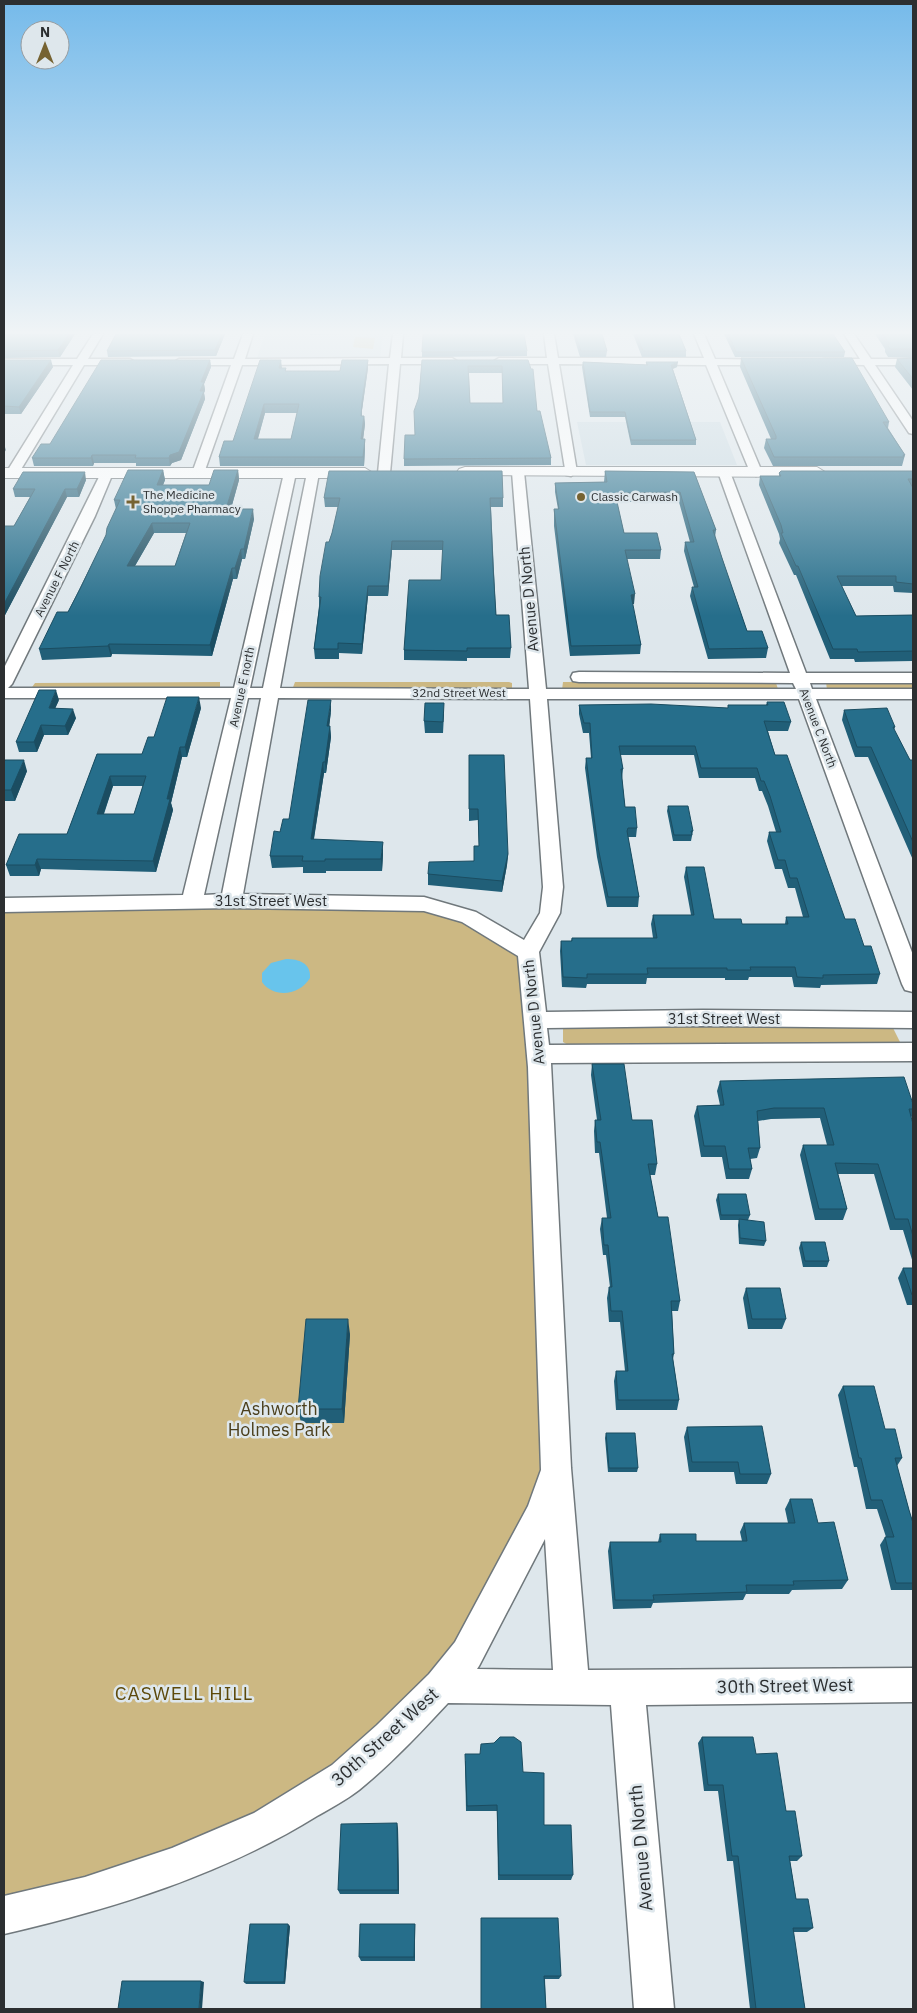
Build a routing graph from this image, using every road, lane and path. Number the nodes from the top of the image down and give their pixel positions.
1 (37, 428) edge
2 (214, 428) edge
3 (388, 428) edge
4 (564, 428) edge
5 (738, 428) edge
6 (448, 472) edge
7 (518, 472) junction
8 (571, 472) junction
9 (724, 472) junction
10 (756, 472) junction
11 (834, 472) edge
12 (8, 473) edge
13 (107, 473) junction
14 (198, 473) junction
15 (290, 473) junction
16 (314, 473) junction
17 (384, 473) junction
18 (400, 473) edge
19 (484, 677) dead end
20 (567, 677) dead end
21 (798, 678) junction
22 (913, 678) edge
23 (536, 681) junction
24 (4, 683) edge
25 (242, 686) junction
26 (272, 686) junction
27 (805, 694) junction
28 (913, 694) edge
29 (192, 901) junction
30 (232, 901) junction
31 (4, 904) edge
32 (528, 952) junction
33 (913, 984) edge
34 (535, 1020) junction
35 (913, 1020) edge
36 (913, 1052) edge
37 (539, 1054) junction
38 (556, 1468) junction
39 (913, 1685) edge
40 (440, 1686) junction
41 (572, 1686) junction
42 (627, 1687) junction
43 (4, 1915) edge
44 (654, 2009) edge

1 - 12 street
2 - 14 street
3 - 17 street
4 - 8 street
5 - 10 street
6 - 7 main road
7 - 8 main road
7 - 23 street, Avenue D North
8 - 9 main road
9 - 10 main road
9 - 21 street, Avenue C North
10 - 11 main road
12 - 13 main road
13 - 14 main road
13 - 24 street, Avenue F North
14 - 15 main road
15 - 16 main road
15 - 25 street, Avenue E north
16 - 17 main road
16 - 26 street, Avenue E north
17 - 18 main road
19 - 26 street, 32nd Street West
20 - 21 street
21 - 22 street
21 - 27 street, Avenue C North
23 - 26 street, 32nd Street West
23 - 27 street, 32nd Street West
23 - 32 street, Avenue D North
24 - 25 street, 32nd Street West
25 - 26 street, 32nd Street West
25 - 29 street, Avenue E north
26 - 30 street, Avenue E north
27 - 28 street, 32nd Street West
27 - 33 street, Avenue C North
29 - 30 street, 31st Street West
29 - 31 street, 31st Street West
30 - 32 street, 31st Street West
32 - 34 street, Avenue D North
34 - 35 street, 31st Street West
34 - 37 street, Avenue D North
36 - 37 street
37 - 38 street, Avenue D North
38 - 40 street, Avenue D North
38 - 41 street, Avenue D North
39 - 42 street, 30th Street West
40 - 41 street, 30th Street West
40 - 43 street, 30th Street West
41 - 42 street, 30th Street West
42 - 44 street, Avenue D North

